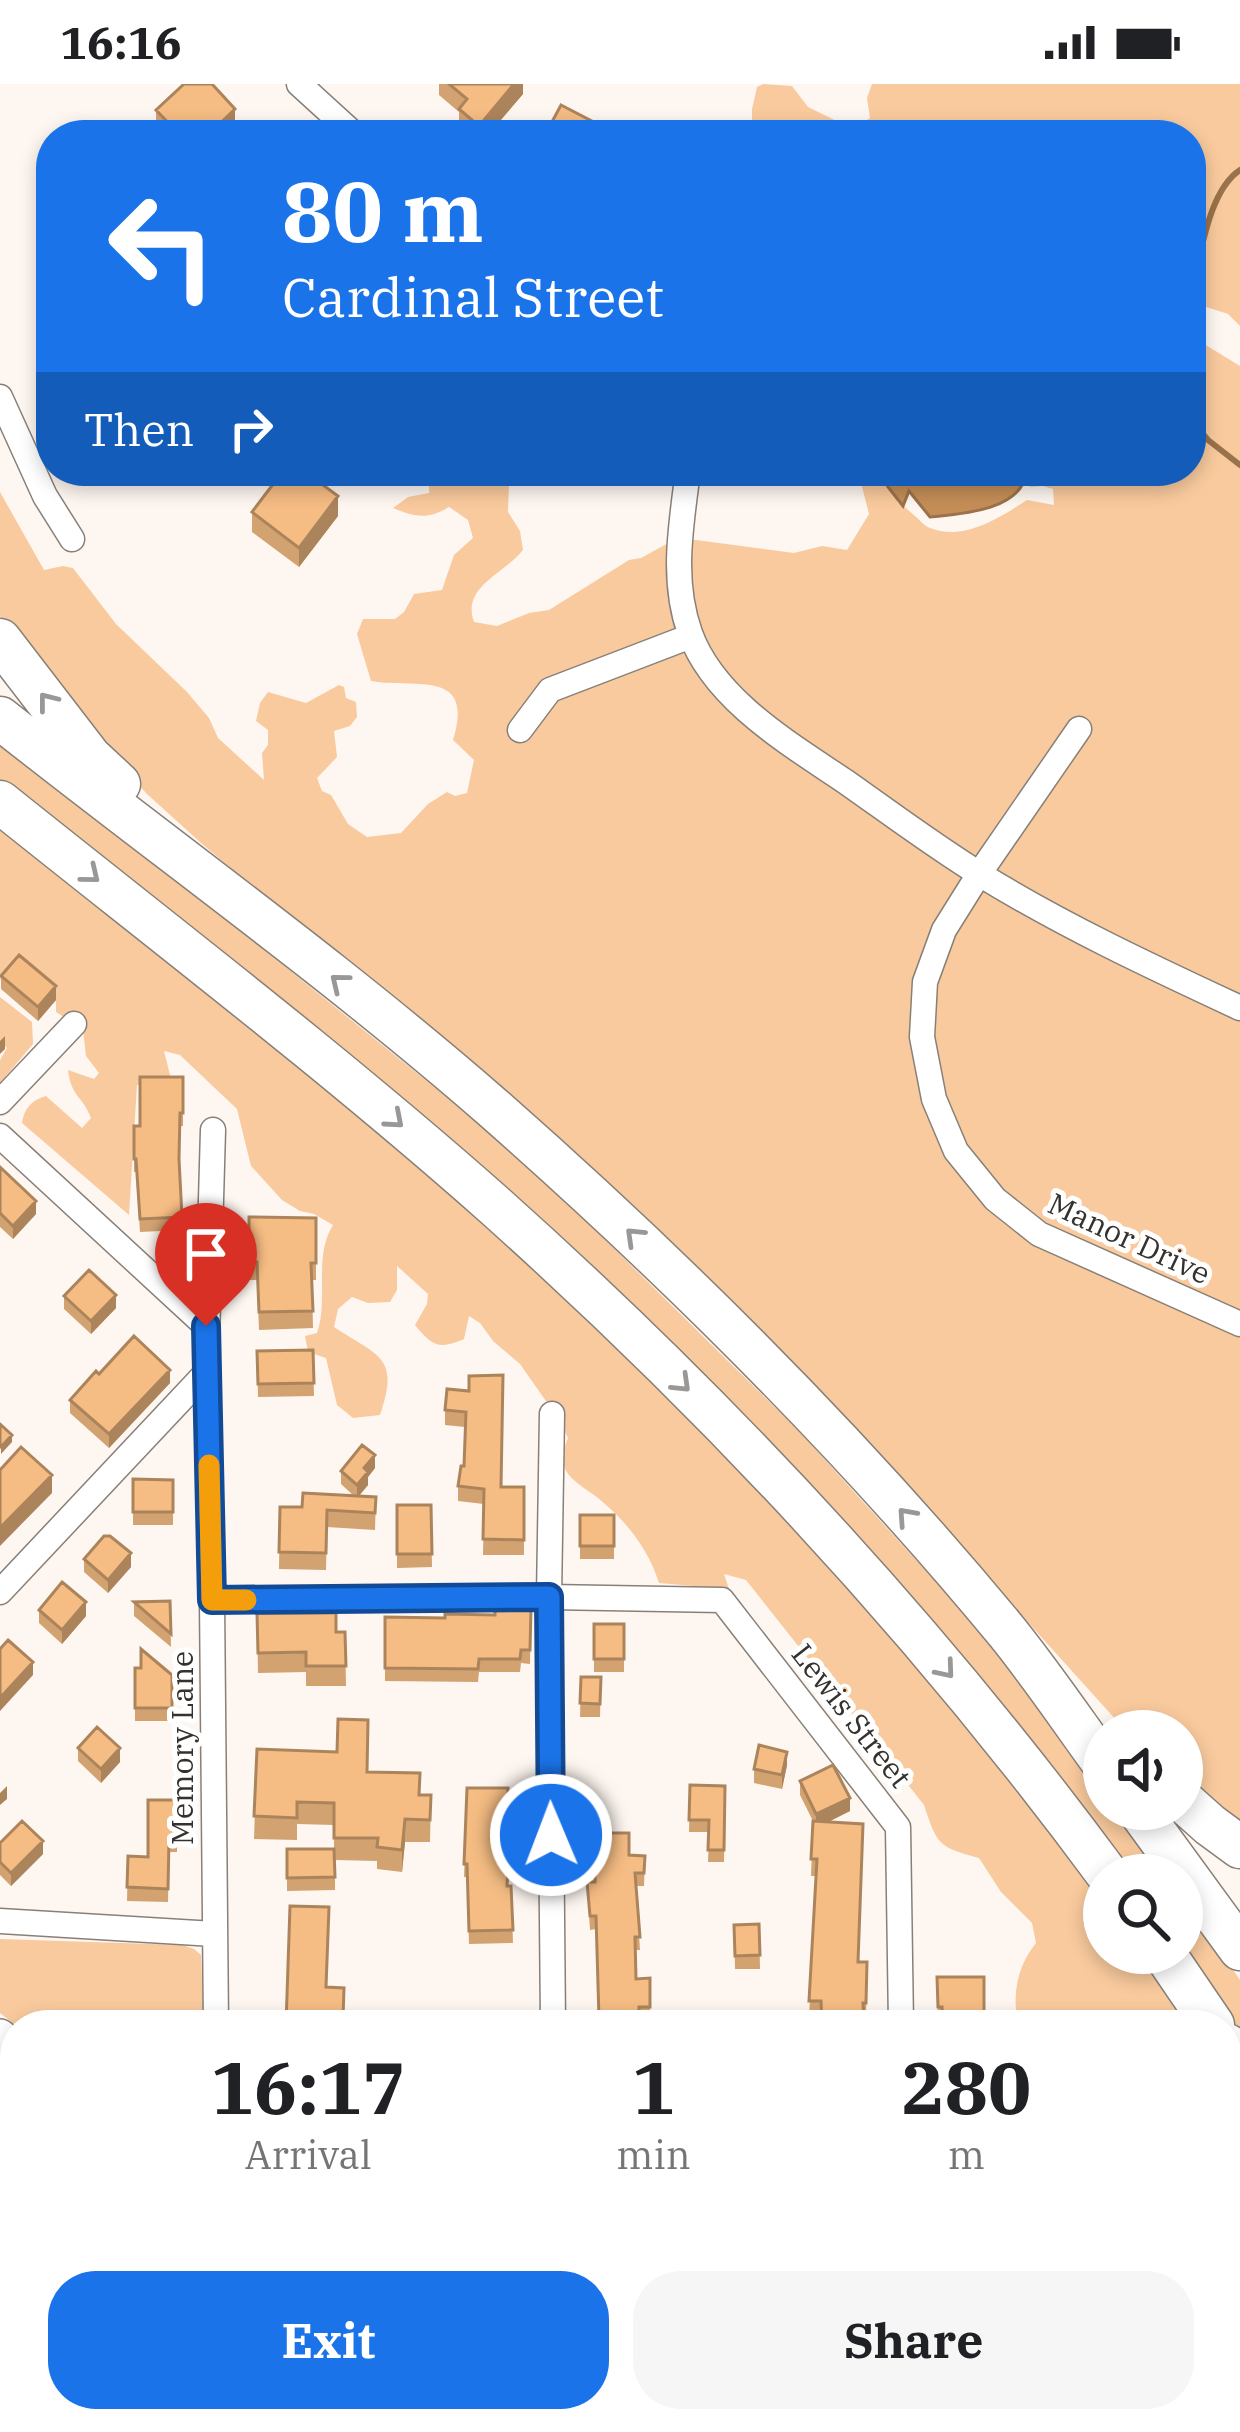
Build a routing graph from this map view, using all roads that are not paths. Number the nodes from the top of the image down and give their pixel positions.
1 (299, 84) edge
2 (339, 120) edge
3 (0, 398) edge
4 (36, 475) edge
5 (41, 486) edge
6 (686, 486) edge
7 (72, 539) dead end
8 (691, 636) junction
9 (0, 640) edge
10 (0, 718) edge
11 (1079, 729) dead end
12 (520, 730) dead end
13 (0, 802) edge
14 (979, 874) junction
15 (278, 932) junction
16 (1240, 1008) edge
17 (74, 1024) dead end
18 (0, 1102) edge
19 (213, 1130) dead end
20 (0, 1136) edge
21 (1240, 1324) edge
22 (206, 1326) junction
23 (206, 1373) junction
24 (552, 1414) dead end
25 (0, 1592) edge
26 (549, 1597) junction
27 (212, 1600) junction
28 (1010, 1636) junction
29 (1088, 1710) edge
30 (1083, 1735) edge
31 (1203, 1818) edge
32 (1153, 1830) edge
33 (1240, 1847) edge
34 (1092, 1854) edge
35 (0, 1921) edge
36 (214, 1934) junction
37 (1240, 1949) edge
38 (1178, 1974) edge
39 (216, 2010) edge
40 (553, 2010) edge
41 (901, 2010) edge
42 (1203, 2010) edge

1 - 2 street
3 - 4 street
5 - 7 street
6 - 8 street
8 - 12 street
8 - 14 street
15 -> 9 highway
10 - 15 highway
11 - 14 street, Manor Drive
13 -> 34 highway
14 - 16 street
14 - 21 street, Manor Drive
28 -> 15 highway
17 - 18 street
19 - 22 street, Memory Lane
20 - 22 street
22 - 23 street, Memory Lane
23 - 25 street
23 - 27 street, Memory Lane
24 - 26 street
26 - 27 street
26 - 40 street
26 - 41 street, Lewis Street
27 - 36 street, Memory Lane
28 - 29 highway
28 - 30 highway
31 - 33 highway
32 - 37 highway
35 - 36 street
36 - 39 street, Memory Lane
38 - 42 highway

